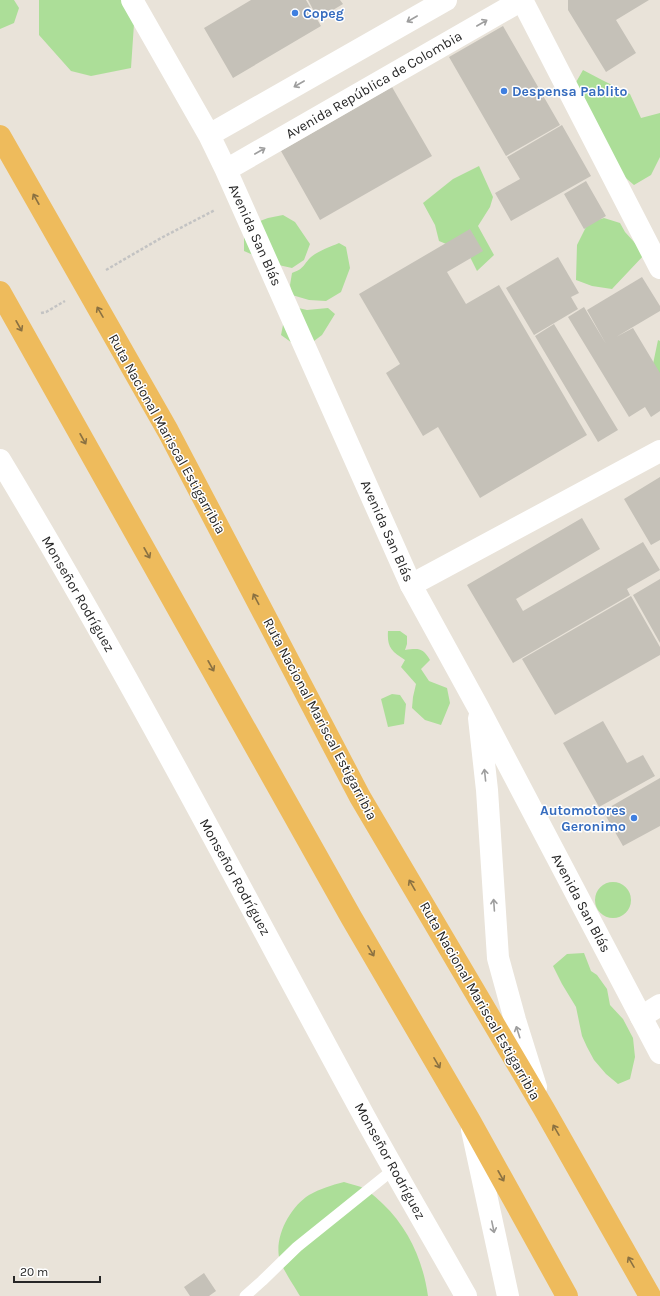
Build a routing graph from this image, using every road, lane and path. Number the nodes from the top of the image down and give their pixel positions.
1 (132, 0) edge
2 (446, 0) edge
3 (522, 0) edge
4 (0, 136) edge
5 (209, 136) junction
6 (226, 170) junction
7 (207, 214) dead end
8 (116, 264) dead end
9 (660, 268) edge
10 (0, 292) edge
11 (63, 302) dead end
12 (46, 312) dead end
13 (660, 451) edge
14 (0, 460) edge
15 (6, 485) edge
16 (411, 585) junction
17 (478, 707) junction
18 (660, 1006) edge
19 (641, 1017) junction
20 (660, 1053) edge
21 (544, 1109) junction
22 (470, 1120) junction
23 (394, 1169) junction
24 (245, 1296) edge
25 (466, 1296) edge
26 (508, 1296) edge
27 (567, 1296) edge
28 (650, 1296) edge

1 - 5 street, Avenida San Blás
2 -> 5 street
6 -> 3 street, Avenida República de Colombia
3 - 9 street
21 -> 4 highway, Ruta Nacional Mariscal Estigarribia
5 - 6 street, Avenida San Blás
6 - 16 street, Avenida San Blás
7 - 8 path
10 -> 22 highway
11 - 12 path
13 - 16 street
14 - 15 street, Monseñor Rodríguez
15 - 23 street, Monseñor Rodríguez
16 - 17 street, Avenida San Blás
17 - 19 street, Avenida San Blás
21 -> 17 street
18 - 19 street
19 - 20 street, Avenida San Blás
28 -> 21 highway, Ruta Nacional Mariscal Estigarribia
22 -> 26 street
22 -> 27 highway
23 - 24 lane
23 - 25 street, Monseñor Rodríguez

